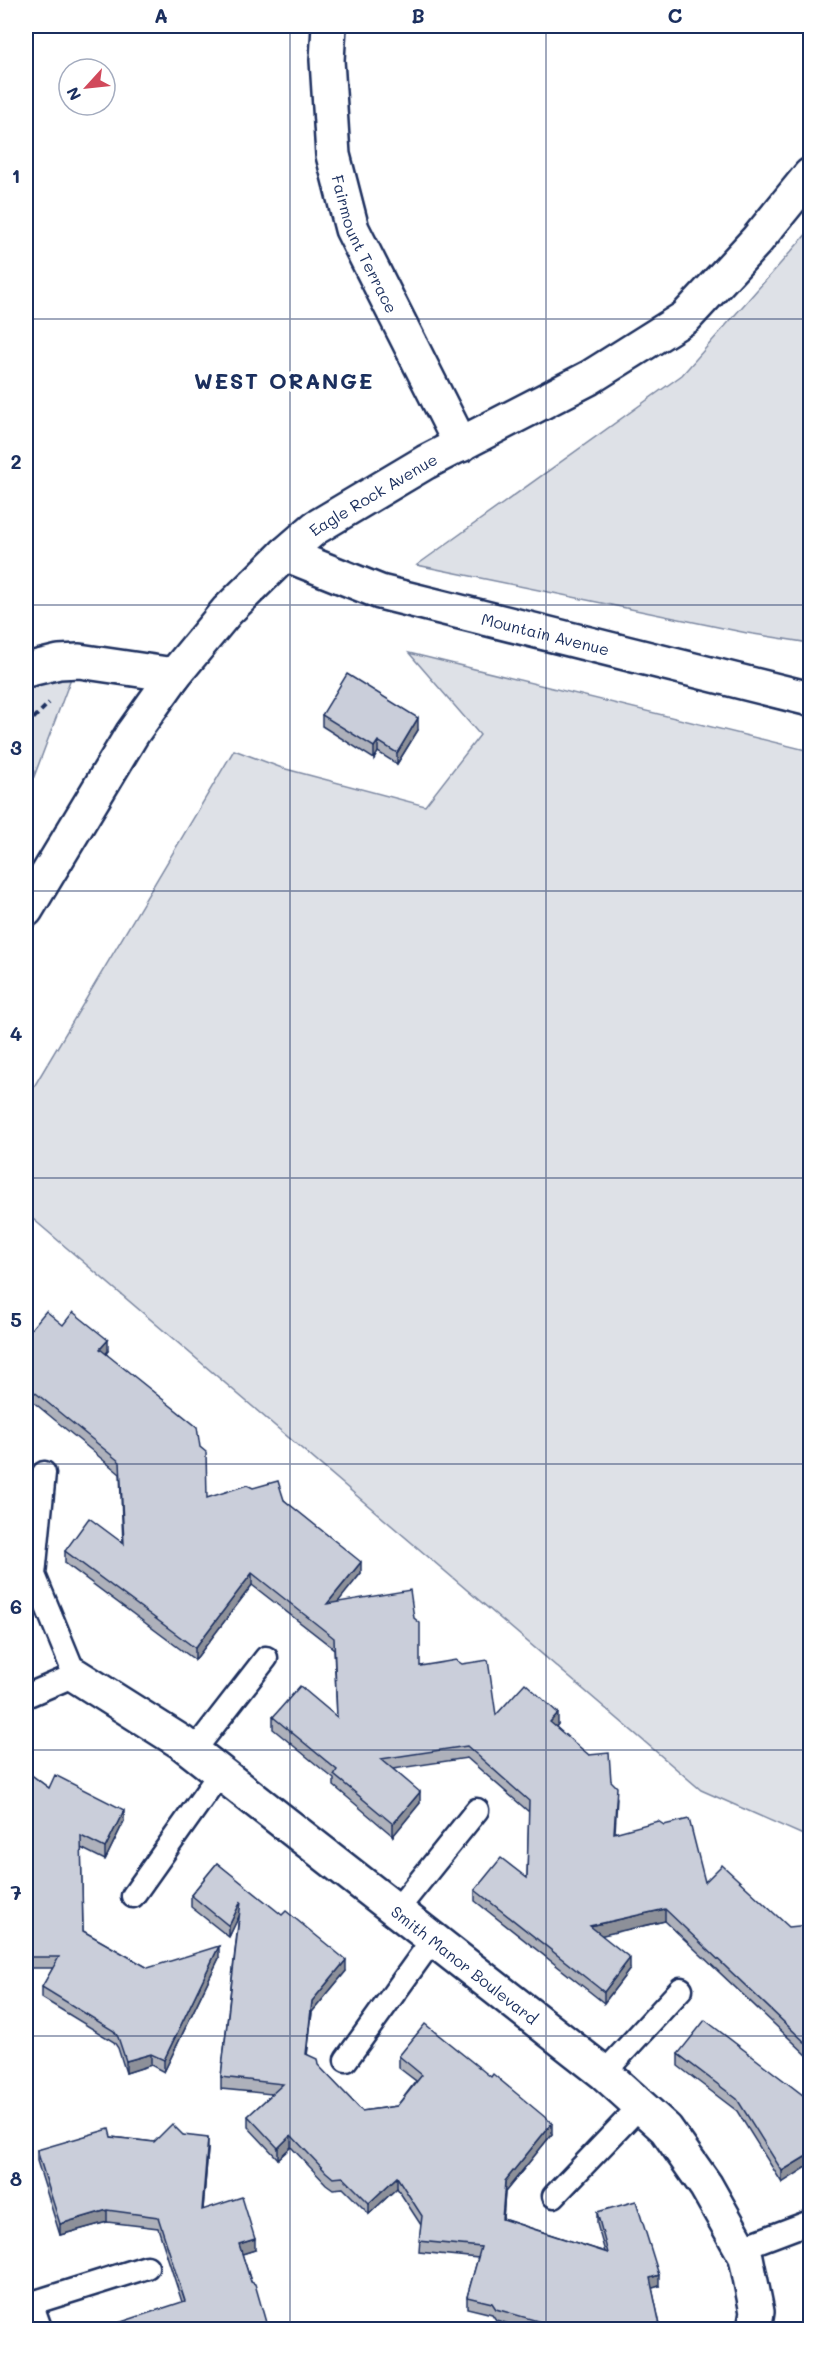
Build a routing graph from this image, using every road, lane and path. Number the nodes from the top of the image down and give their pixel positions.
1 (329, 26) edge
2 (810, 175) edge
3 (461, 445) junction
4 (285, 554) junction
5 (26, 670) edge
6 (174, 675) junction
7 (56, 696) dead end
8 (810, 699) edge
9 (26, 726) edge
10 (26, 910) edge
11 (45, 1473) dead end
12 (266, 1658) dead end
13 (75, 1675) junction
14 (26, 1696) edge
15 (193, 1752) junction
16 (220, 1773) junction
17 (477, 1810) dead end
18 (133, 1896) dead end
19 (396, 1911) junction
20 (433, 1939) junction
21 (681, 1989) dead end
22 (346, 2060) dead end
23 (604, 2073) junction
24 (641, 2105) junction
25 (554, 2196) dead end
26 (810, 2222) edge
27 (741, 2248) junction
28 (147, 2268) dead end
29 (26, 2305) edge
30 (34, 2330) edge
31 (754, 2330) edge

1 - 3 street, Fairmount Terrace
2 - 3 street, Eagle Rock Avenue
3 - 4 street, Eagle Rock Avenue
4 - 6 street, Eagle Rock Avenue
4 - 8 street, Mountain Avenue
5 - 6 street
6 - 10 street, Eagle Rock Avenue
7 - 9 path
11 - 13 lane
12 - 15 lane
13 - 14 lane
13 - 15 street, Smith Manor Boulevard
15 - 16 street, Smith Manor Boulevard
16 - 18 lane
16 - 19 street, Smith Manor Boulevard
17 - 19 lane
19 - 20 street, Smith Manor Boulevard
20 - 22 lane
20 - 23 street, Smith Manor Boulevard
21 - 23 lane
23 - 24 street, Smith Manor Boulevard
24 - 25 lane
24 - 27 street, Smith Manor Boulevard
26 - 27 lane
27 - 31 street, Smith Manor Boulevard
28 - 29 lane
29 - 30 street

